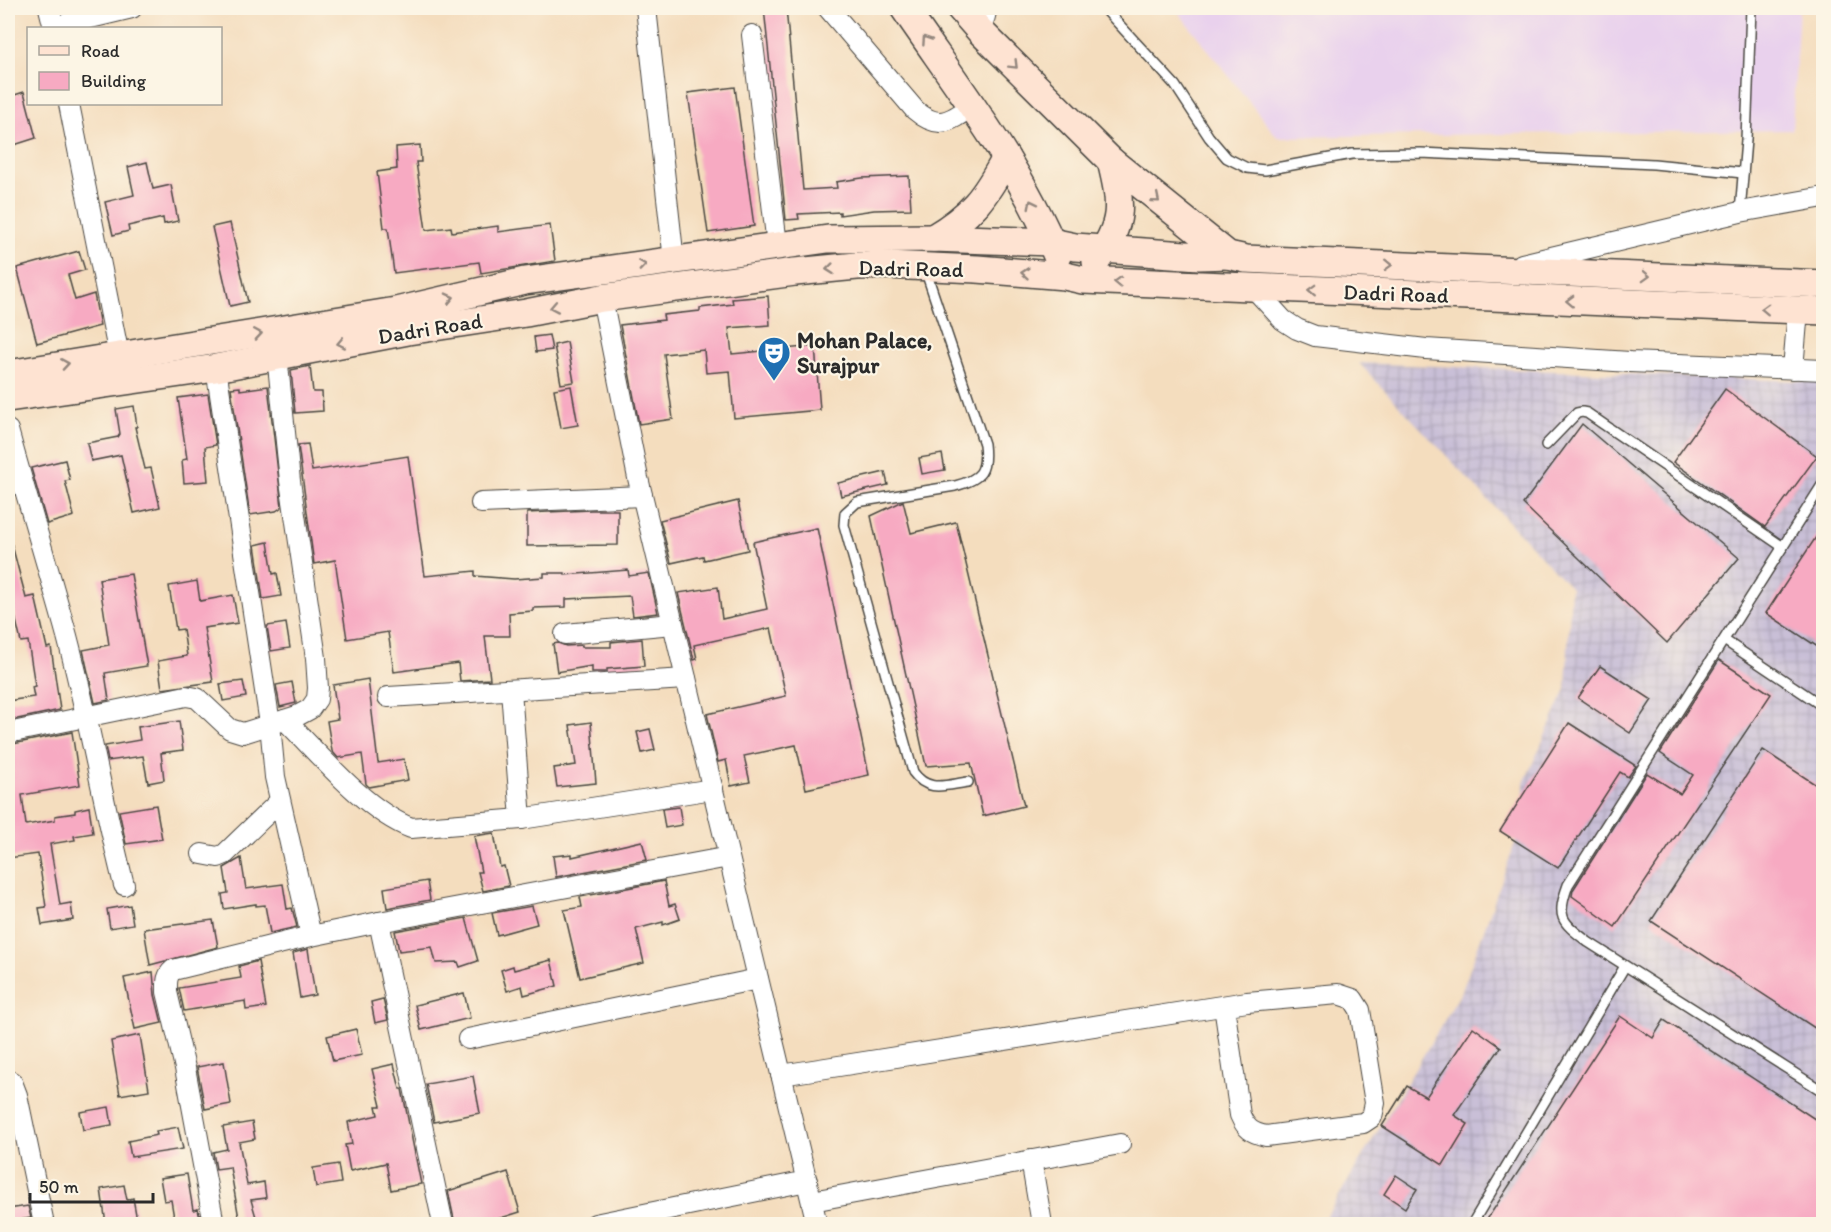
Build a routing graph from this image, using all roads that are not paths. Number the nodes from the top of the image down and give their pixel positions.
1 (50, 8) edge
2 (132, 8) edge
3 (646, 8) edge
4 (828, 8) edge
5 (904, 8) edge
6 (960, 8) edge
7 (1104, 8) edge
8 (1751, 8) edge
9 (984, 20) edge
10 (53, 27) edge
11 (57, 27) edge
12 (752, 35) dead end
13 (69, 105) edge
14 (971, 107) junction
15 (1006, 158) junction
16 (1111, 161) junction
17 (1743, 173) junction
18 (1824, 197) edge
19 (1740, 212) junction
20 (933, 238) junction
21 (1051, 242) junction
22 (777, 245) junction
23 (1105, 249) junction
24 (1237, 257) junction
25 (674, 261) junction
26 (924, 267) junction
27 (1499, 270) junction
28 (1074, 278) junction
29 (1824, 284) edge
30 (1253, 287) junction
31 (602, 298) junction
32 (1804, 321) edge
33 (277, 355) junction
34 (119, 356) junction
35 (216, 368) junction
36 (1793, 369) junction
37 (1824, 370) edge
38 (8, 374) edge
39 (8, 398) edge
40 (8, 430) edge
41 (1546, 445) dead end
42 (1824, 483) edge
43 (642, 496) junction
44 (481, 503) dead end
45 (1783, 547) junction
46 (673, 624) junction
47 (565, 634) dead end
48 (1724, 640) junction
49 (686, 679) junction
50 (511, 690) junction
51 (388, 697) dead end
52 (1824, 707) edge
53 (86, 718) junction
54 (277, 722) junction
55 (8, 733) edge
56 (968, 782) dead end
57 (712, 789) junction
58 (280, 801) junction
59 (521, 819) junction
60 (201, 854) dead end
61 (729, 857) junction
62 (124, 885) dead end
63 (379, 922) junction
64 (311, 936) junction
65 (1625, 966) junction
66 (758, 979) junction
67 (1224, 1006) junction
68 (468, 1039) dead end
69 (781, 1075) junction
70 (8, 1080) edge
71 (1824, 1092) edge
72 (1120, 1144) dead end
73 (1031, 1160) junction
74 (807, 1181) junction
75 (812, 1201) junction
76 (44, 1224) edge
77 (214, 1224) edge
78 (443, 1224) edge
79 (595, 1224) edge
80 (818, 1224) edge
81 (1042, 1224) edge
82 (1472, 1224) edge

1 - 10 street
2 - 11 street
3 - 25 street
4 - 14 street
14 -> 5 main road
6 - 9 main road
7 - 17 lane
8 - 17 lane
9 -> 16 main road
12 - 22 street
13 - 34 street
14 - 15 main road
15 - 20 main road
21 -> 15 main road
16 - 23 main road
16 -> 24 main road
17 - 19 lane
18 - 19 street
19 - 27 street
20 - 21 main road, Dadri Road
20 - 22 main road, Dadri Road
21 - 23 main road, Dadri Road
21 - 28 main road
22 - 25 main road, Dadri Road
23 - 24 main road, Dadri Road
23 - 28 main road
24 -> 27 main road, Dadri Road
34 -> 25 main road, Dadri Road
28 -> 26 main road, Dadri Road
26 -> 31 main road, Dadri Road
26 - 56 lane
27 -> 29 main road, Dadri Road
30 -> 28 main road, Dadri Road
32 -> 30 main road, Dadri Road
30 - 36 street
31 -> 33 main road, Dadri Road
31 - 43 street
32 - 36 street
33 - 35 main road, Dadri Road
33 - 54 street
38 -> 34 main road, Dadri Road
35 - 39 main road, Dadri Road
35 - 54 street
36 - 37 street
40 - 53 street
41 - 45 lane
42 - 45 lane
43 - 44 street
43 - 46 street
45 - 48 lane
46 - 47 street
46 - 49 street
48 - 52 lane
48 - 65 lane
49 - 50 street
49 - 57 street
50 - 51 street
50 - 59 street
53 - 54 street
53 - 55 street
53 - 62 street
54 - 58 street
54 - 59 street
57 - 59 street
57 - 61 street
58 - 60 street
58 - 64 street
61 - 63 street
61 - 66 street
63 - 64 street
63 - 78 street
64 - 77 street
65 - 71 lane
65 - 82 lane
66 - 68 street
66 - 69 street
67 - 67 street
67 - 69 street
69 - 74 street
70 - 76 street
72 - 73 street
73 - 75 street
73 - 81 street
74 - 75 street
74 - 79 street
75 - 80 street

